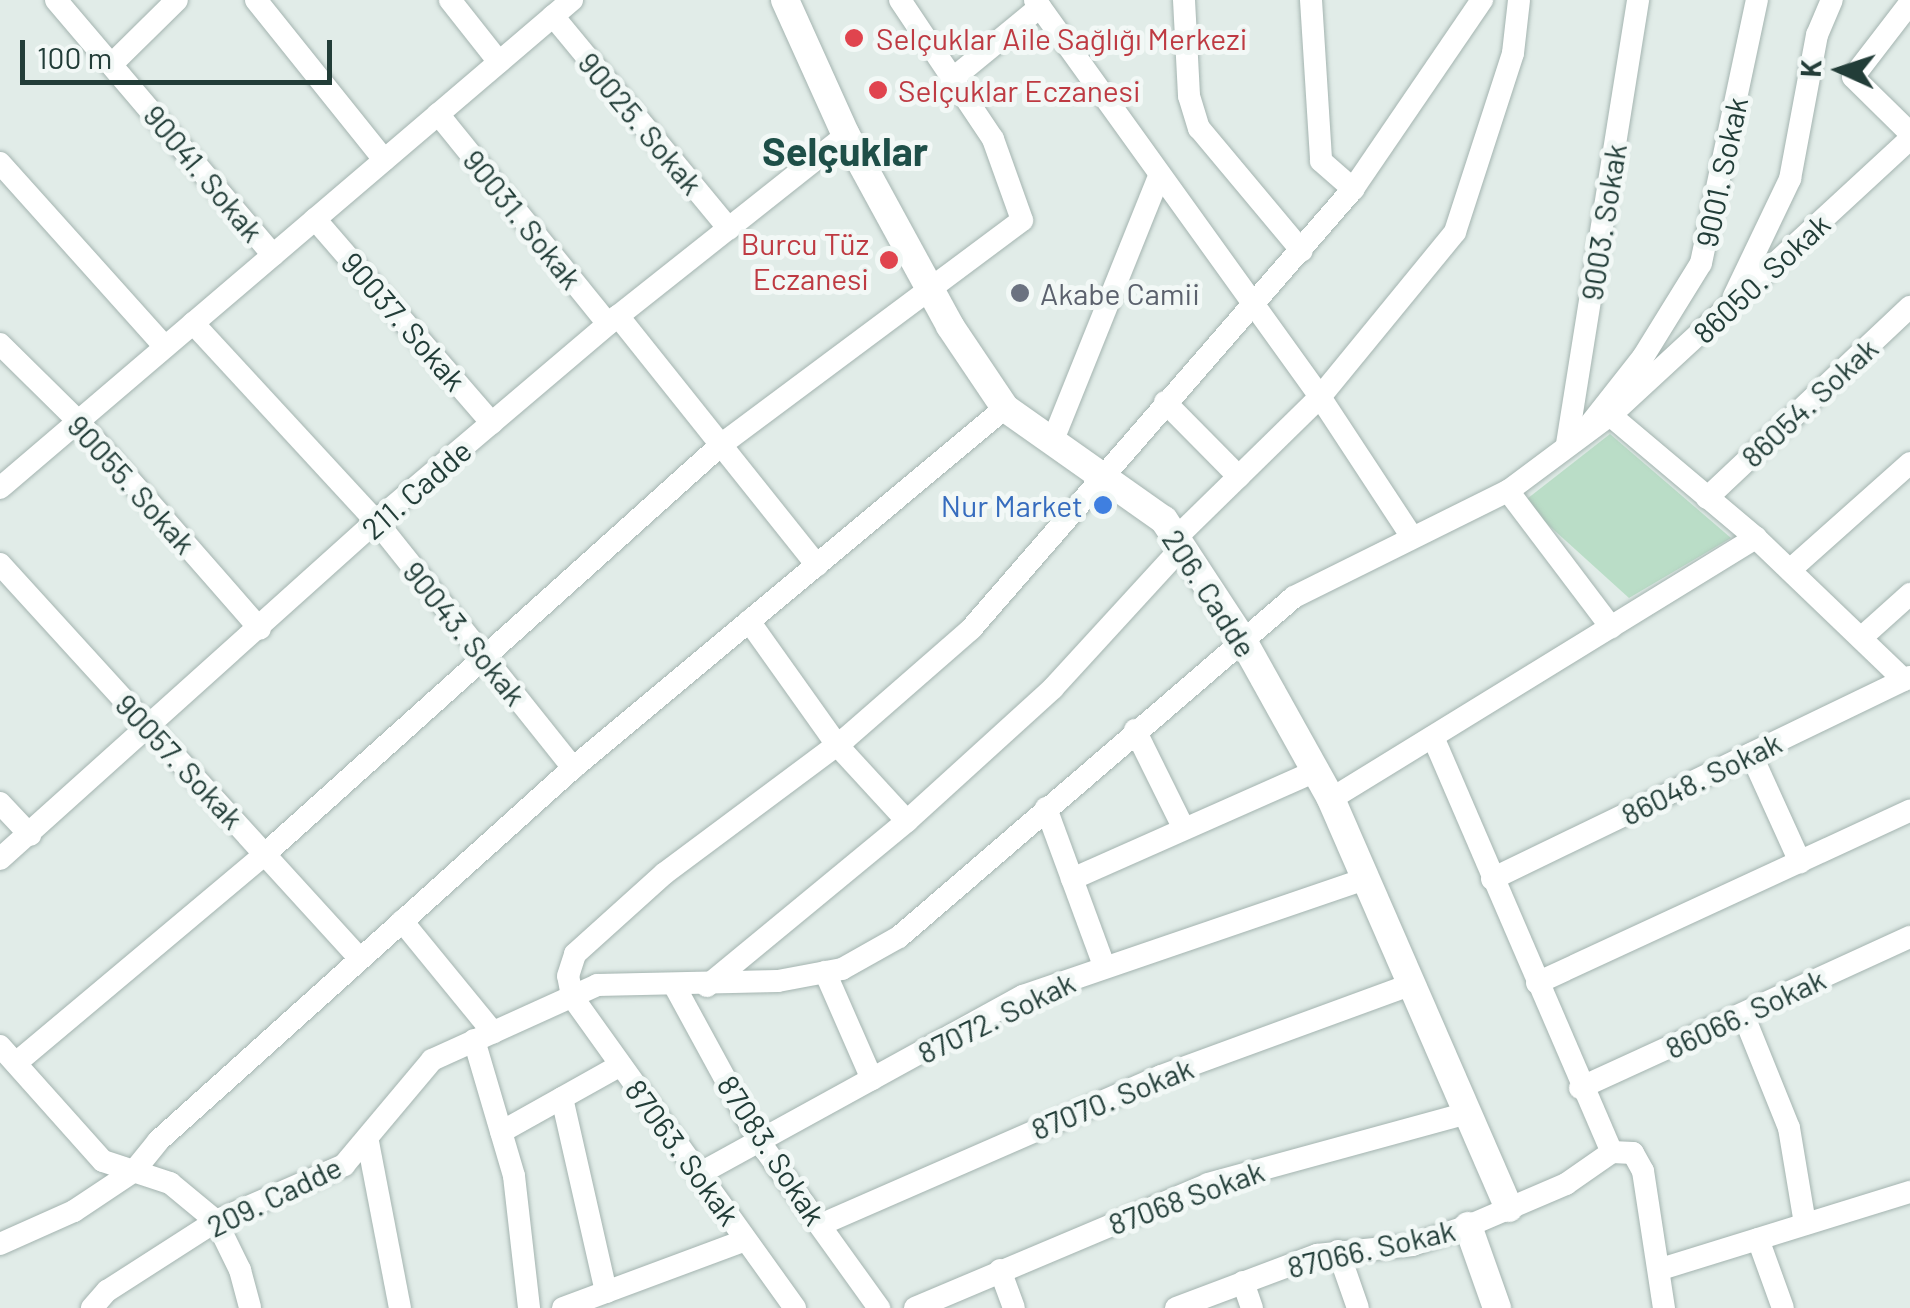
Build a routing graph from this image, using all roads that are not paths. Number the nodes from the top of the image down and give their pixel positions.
1 (56, 0) edge
2 (177, 0) edge
3 (256, 0) edge
4 (450, 0) edge
5 (572, 0) edge
6 (785, 0) edge
7 (900, 0) edge
8 (1184, 0) edge
9 (1311, 0) edge
10 (1482, 0) edge
11 (1519, 0) edge
12 (1638, 0) edge
13 (1757, 0) edge
14 (1832, 0) edge
15 (1038, 3) edge
16 (1910, 3) edge
17 (552, 16) junction
18 (499, 62) junction
19 (112, 64) junction
20 (952, 80) junction
21 (438, 114) junction
22 (846, 135) junction
23 (1910, 136) edge
24 (384, 160) junction
25 (0, 163) edge
26 (1159, 176) junction
27 (1353, 189) junction
28 (316, 219) junction
29 (729, 229) junction
30 (1302, 251) junction
31 (273, 255) junction
32 (931, 284) junction
33 (1251, 306) junction
34 (1910, 307) edge
35 (1726, 313) junction
36 (613, 320) junction
37 (193, 323) junction
38 (0, 344) edge
39 (165, 348) junction
40 (1320, 398) junction
41 (1165, 402) junction
42 (1005, 408) junction
43 (1610, 415) junction
44 (78, 422) junction
45 (492, 422) junction
46 (1576, 437) junction
47 (1054, 440) junction
48 (722, 444) junction
49 (1910, 464) edge
50 (1102, 473) junction
51 (1238, 477) junction
52 (0, 488) edge
53 (1508, 492) junction
54 (1707, 498) junction
55 (376, 522) junction
56 (1412, 537) junction
57 (1756, 538) junction
58 (1180, 542) junction
59 (0, 564) edge
60 (817, 565) junction
61 (1790, 570) junction
62 (1910, 594) edge
63 (749, 622) junction
64 (1610, 627) junction
65 (260, 629) junction
66 (1241, 637) junction
67 (1861, 638) junction
68 (482, 654) junction
69 (1907, 678) edge
70 (150, 730) junction
71 (1135, 730) junction
72 (1433, 737) junction
73 (837, 745) junction
74 (1750, 754) junction
75 (573, 768) junction
76 (1316, 771) junction
77 (1332, 799) junction
78 (0, 802) edge
79 (1046, 808) junction
80 (1910, 810) edge
81 (907, 821) junction
82 (1184, 829) junction
83 (30, 835) junction
84 (266, 854) junction
85 (0, 860) edge
86 (1800, 862) junction
87 (1365, 878) junction
88 (1072, 879) junction
89 (1492, 879) junction
90 (402, 921) junction
91 (1910, 937) edge
92 (360, 959) junction
93 (1104, 966) junction
94 (824, 972) junction
95 (1537, 983) junction
96 (1410, 985) junction
97 (674, 986) junction
98 (707, 986) junction
99 (572, 996) junction
100 (1743, 1014) junction
101 (483, 1036) junction
102 (8, 1055) edge
103 (621, 1065) junction
104 (872, 1079) junction
105 (1580, 1088) junction
106 (562, 1098) junction
107 (1467, 1113) junction
108 (501, 1132) junction
109 (759, 1141) junction
110 (368, 1142) junction
111 (1612, 1152) junction
112 (134, 1171) junction
113 (699, 1174) junction
114 (1910, 1192) edge
115 (1509, 1208) junction
116 (216, 1221) junction
117 (820, 1224) junction
118 (1805, 1224) junction
119 (1468, 1226) junction
120 (1758, 1238) junction
121 (746, 1240) junction
122 (0, 1244) edge
123 (1338, 1251) junction
124 (1661, 1268) junction
125 (1000, 1270) junction
126 (1243, 1282) junction
127 (606, 1292) junction
128 (92, 1308) edge
129 (250, 1308) edge
130 (400, 1308) edge
131 (529, 1308) edge
132 (563, 1308) edge
133 (794, 1308) edge
134 (879, 1308) edge
135 (915, 1308) edge
136 (1014, 1308) edge
137 (1176, 1308) edge
138 (1252, 1308) edge
139 (1358, 1308) edge
140 (1497, 1308) edge
141 (1664, 1308) edge
142 (1782, 1308) edge

1 - 19 street, 90041. Sokak
2 - 19 street
3 - 24 street
4 - 18 street
5 - 17 street
6 - 22 street, 206. Cadde
7 - 20 street
8 - 30 street
9 - 27 street
10 - 27 street
11 - 40 street
12 - 46 street, 9003. Sokak
13 - 46 street, 9001. Sokak
14 - 35 street
15 - 20 street
15 - 26 street
16 - 23 street
17 - 18 street
17 - 29 street, 90025. Sokak
18 - 21 street
19 - 31 street, 90041. Sokak
20 - 32 street
21 - 24 street
21 - 36 street, 90031. Sokak
22 - 29 street, 211. Cadde
22 - 32 street, 206. Cadde
23 - 35 street, 86050. Sokak
24 - 28 street
25 - 39 street
26 - 33 street
26 - 47 street
27 - 30 street
28 - 31 street
28 - 45 street, 90037. Sokak
29 - 36 street, 211. Cadde
30 - 33 street
31 - 37 street
32 - 42 street, 206. Cadde
32 - 48 street
33 - 40 street
33 - 41 street
34 - 54 street, 86054. Sokak
35 - 43 street, 86050. Sokak
36 - 45 street, 211. Cadde
36 - 48 street, 90031. Sokak
37 - 39 street
37 - 55 street, 90043. Sokak
38 - 44 street, 90055. Sokak
39 - 44 street
40 - 51 street
40 - 56 street
41 - 50 street
41 - 51 street
42 - 47 street, 206. Cadde
42 - 60 street
43 - 46 street, 86050. Sokak
43 - 54 street
44 - 52 street
44 - 65 street, 90055. Sokak
45 - 55 street, 211. Cadde
46 - 53 street
47 - 50 street, 206. Cadde
48 - 60 street, 90031. Sokak
48 - 68 street
49 - 61 street
50 - 58 street, 206. Cadde
50 - 73 street
51 - 58 street
53 - 56 street
53 - 64 street
54 - 57 street
55 - 65 street, 211. Cadde
55 - 68 street, 90043. Sokak
56 - 66 street
57 - 61 street
57 - 64 street
58 - 66 street, 206. Cadde
58 - 81 street
59 - 70 street, 90057. Sokak
60 - 63 street
61 - 67 street
62 - 67 street
63 - 73 street
63 - 75 street
64 - 72 street
65 - 70 street, 211. Cadde
66 - 71 street
66 - 76 street, 206. Cadde
67 - 69 street
68 - 75 street, 90043. Sokak
68 - 84 street
69 - 74 street, 86048. Sokak
70 - 83 street, 211. Cadde
70 - 84 street, 90057. Sokak
71 - 79 street
71 - 82 street
72 - 77 street
72 - 89 street
73 - 81 street
73 - 99 street
74 - 86 street
74 - 89 street, 86048. Sokak
75 - 90 street
76 - 77 street, 206. Cadde
76 - 82 street
77 - 87 street, 206. Cadde
78 - 83 street
79 - 88 street
79 - 94 street
80 - 86 street
81 - 98 street
82 - 88 street
83 - 85 street, 211. Cadde
84 - 92 street, 90057. Sokak
84 - 102 street
86 - 95 street
87 - 93 street, 87072. Sokak
87 - 96 street, 206. Cadde
88 - 93 street
89 - 95 street
90 - 92 street
90 - 101 street
91 - 100 street, 86066. Sokak
92 - 112 street
93 - 104 street, 87072. Sokak
94 - 98 street
94 - 104 street
95 - 105 street
96 - 107 street, 206. Cadde
96 - 117 street, 87070. Sokak
97 - 98 street
97 - 99 street, 209. Cadde
97 - 109 street, 87083. Sokak
99 - 101 street, 209. Cadde
99 - 103 street, 87063. Sokak
100 - 105 street, 86066. Sokak
100 - 118 street
101 - 108 street
101 - 110 street, 209. Cadde
102 - 112 street
103 - 106 street
103 - 113 street, 87063. Sokak
104 - 109 street, 87072. Sokak
105 - 111 street
106 - 108 street
106 - 127 street
107 - 115 street, 206. Cadde
107 - 125 street, 87068 Sokak
108 - 131 street
109 - 113 street, 87072. Sokak
109 - 117 street, 87083. Sokak
110 - 116 street, 209. Cadde
110 - 130 street
111 - 115 street, 87066. Sokak
111 - 124 street
112 - 116 street
112 - 122 street
113 - 121 street, 87063. Sokak
114 - 118 street
115 - 119 street, 87066. Sokak
116 - 128 street, 209. Cadde
116 - 129 street
117 - 134 street, 87083. Sokak
118 - 120 street
119 - 123 street, 87066. Sokak
119 - 140 street
120 - 124 street
120 - 142 street
121 - 127 street
121 - 133 street, 87063. Sokak
123 - 126 street, 87066. Sokak
123 - 139 street
124 - 141 street
125 - 135 street, 87068 Sokak
125 - 136 street
126 - 137 street, 87066. Sokak
126 - 138 street
127 - 132 street

